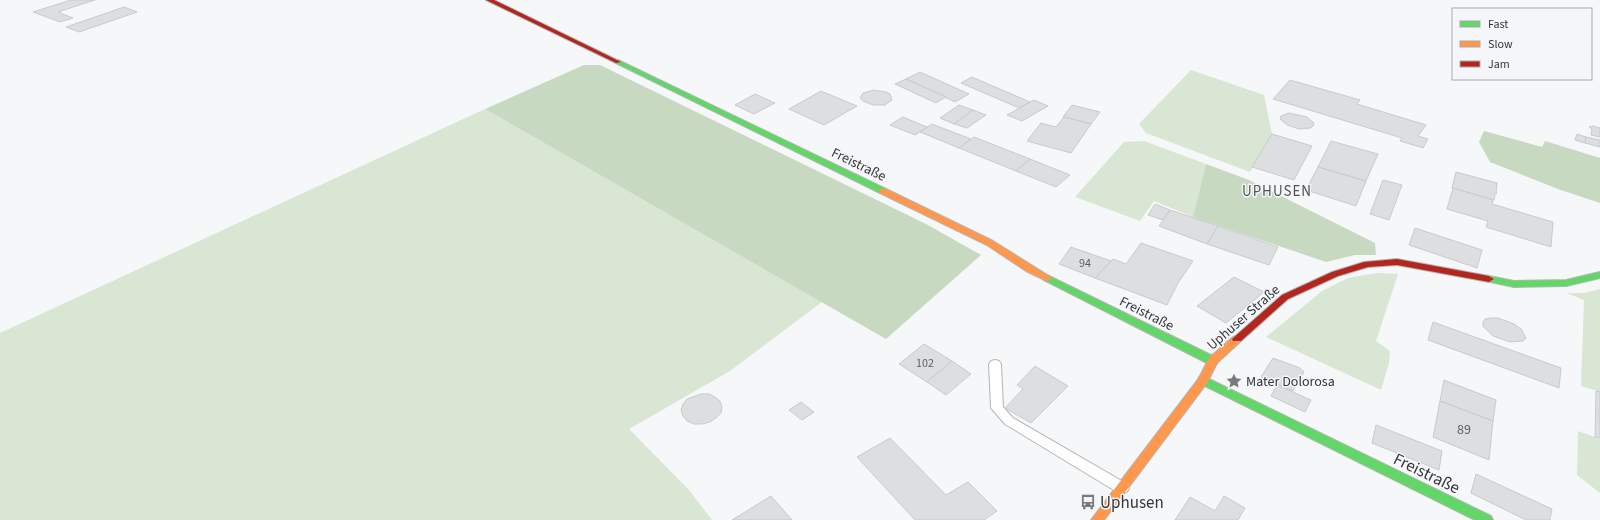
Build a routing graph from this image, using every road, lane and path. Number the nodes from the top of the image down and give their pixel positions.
1 (489, 0) edge
2 (1600, 274) edge
3 (1213, 361) junction
4 (995, 364) dead end
5 (1203, 380) junction
6 (1122, 488) junction
7 (1097, 520) edge
8 (1487, 520) edge

1 - 3 street, Freistraße
2 - 3 street, Uphuser Straße
3 - 5 street, Uphuser Straße
4 - 6 lane
5 - 6 street, Uphuser Straße
5 - 8 street, Freistraße
6 - 7 street, Uphuser Straße

